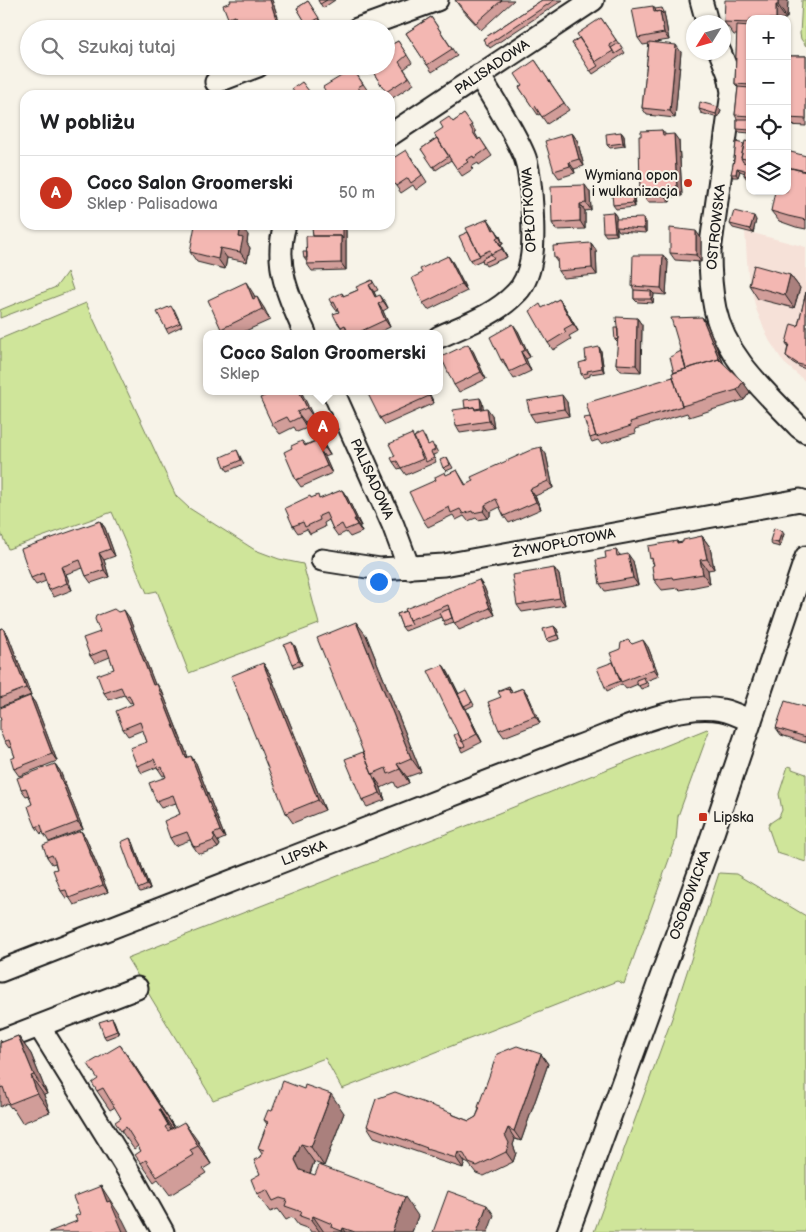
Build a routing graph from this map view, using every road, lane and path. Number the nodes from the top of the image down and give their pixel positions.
1 (436, 0) edge
2 (593, 0) edge
3 (701, 0) edge
4 (705, 15) edge
5 (382, 20) edge
6 (723, 60) edge
7 (234, 75) edge
8 (479, 75) junction
9 (216, 82) dead end
10 (395, 132) edge
11 (284, 230) edge
12 (304, 330) edge
13 (443, 335) edge
14 (335, 395) edge
15 (806, 432) edge
16 (806, 502) edge
17 (806, 557) edge
18 (322, 560) dead end
19 (409, 568) junction
20 (751, 720) junction
21 (0, 971) edge
22 (137, 988) dead end
23 (39, 1026) junction
24 (0, 1041) edge
25 (163, 1232) edge
26 (568, 1232) edge

1 - 5 street
2 - 8 street, PALISADOWA
3 - 4 street
6 - 15 street, OSTROWSKA
7 - 9 street
8 - 10 street, PALISADOWA
8 - 13 street, OPŁOTKOWA
11 - 12 street
14 - 19 street, PALISADOWA
16 - 19 street, ŻYWOPŁOTOWA
17 - 20 street, OSOBOWICKA
18 - 19 street, ŻYWOPŁOTOWA
20 - 21 street, LIPSKA
20 - 26 street, OSOBOWICKA
22 - 23 street
23 - 24 street
23 - 25 street

